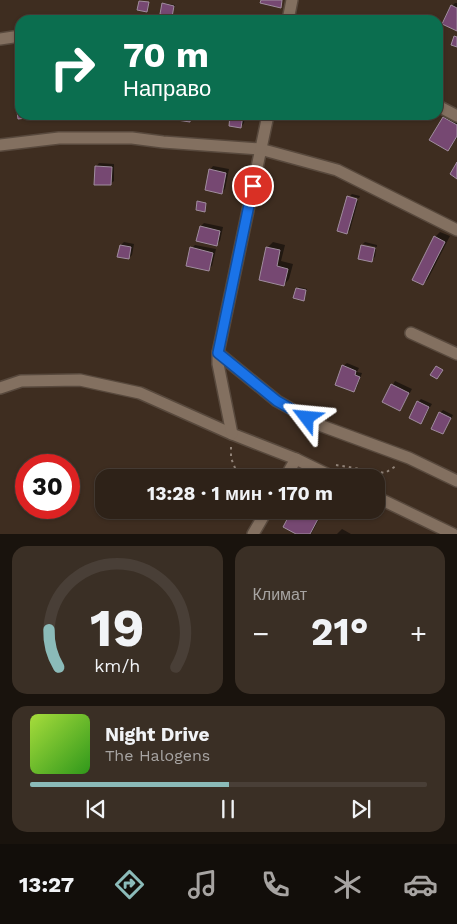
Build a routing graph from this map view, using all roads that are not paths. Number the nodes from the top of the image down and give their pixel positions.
1 (292, 0) edge
2 (289, 15) edge
3 (15, 37) edge
4 (0, 39) edge
5 (443, 109) edge
6 (457, 116) edge
7 (267, 120) edge
8 (0, 146) edge
9 (260, 148) junction
10 (457, 230) edge
11 (411, 333) dead end
12 (218, 353) junction
13 (457, 354) edge
14 (0, 388) edge
15 (232, 434) junction
16 (296, 458) junction
17 (290, 469) edge
18 (317, 469) edge
19 (457, 481) edge
20 (385, 501) edge
21 (262, 519) edge
22 (255, 534) edge
23 (453, 534) edge

1 - 2 street
3 - 4 street
5 - 6 street
7 - 9 street
8 - 9 street
9 - 10 street
9 - 12 street
11 - 13 street
12 - 15 street
12 - 19 street
14 - 15 street
15 - 16 street
16 - 17 street
16 - 18 street
20 - 23 street
21 - 22 street

